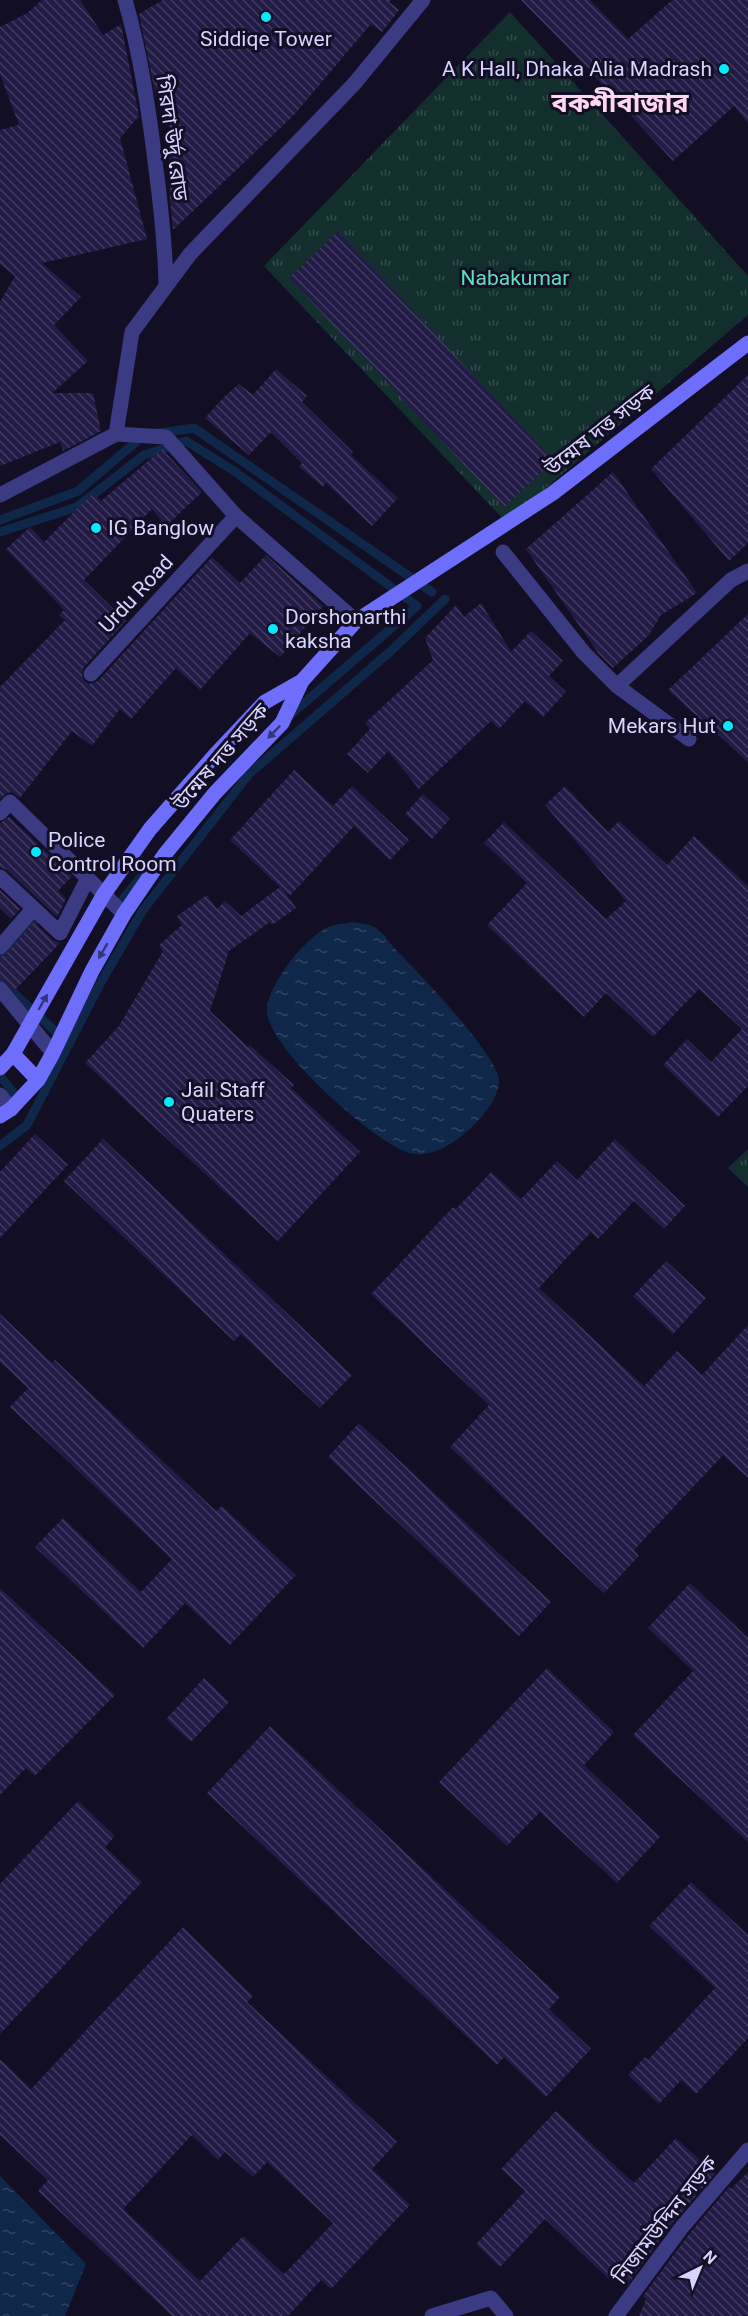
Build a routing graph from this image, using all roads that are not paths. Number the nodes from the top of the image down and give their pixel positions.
1 (125, 0) edge
2 (423, 0) edge
3 (166, 284) junction
4 (748, 343) edge
5 (117, 434) junction
6 (0, 495) edge
7 (236, 516) junction
8 (504, 552) dead end
9 (748, 571) edge
10 (356, 621) junction
11 (91, 674) dead end
12 (302, 681) junction
13 (617, 686) junction
14 (689, 739) dead end
15 (0, 813) edge
16 (143, 839) junction
17 (165, 854) junction
18 (0, 877) edge
19 (88, 878) junction
20 (104, 894) junction
21 (33, 909) junction
22 (124, 914) junction
23 (0, 947) edge
24 (0, 989) edge
25 (30, 1025) junction
26 (53, 1053) junction
27 (13, 1054) junction
28 (0, 1068) edge
29 (38, 1080) junction
30 (0, 1095) edge
31 (5, 1112) edge
32 (748, 2150) edge
33 (432, 2316) edge
34 (506, 2316) edge
35 (616, 2316) edge

1 - 3 street, গিরদা উর্দু রোড
2 - 3 street
3 - 5 street
4 - 10 main road, উন্মেষ দত্ত সড়ক
5 - 6 street
5 - 7 street
7 - 10 street
7 - 11 street, Urdu Road
8 - 13 street
9 - 13 street
10 - 12 main road, উন্মেষ দত্ত সড়ক
12 - 16 main road
12 -> 17 main road, উন্মেষ দত্ত সড়ক
13 - 14 street
15 - 19 street
16 - 17 main road
16 - 20 main road
17 - 22 main road, উন্মেষ দত্ত সড়ক
18 - 21 street
19 - 20 street
19 - 21 street
20 - 22 street
25 -> 20 main road
21 - 23 street
22 -> 26 main road, উন্মেষ দত্ত সড়ক
24 - 25 street
25 - 26 street
25 - 27 main road
26 - 29 main road, উন্মেষ দত্ত সড়ক
27 - 28 main road
27 - 29 main road
29 - 31 main road, উন্মেষ দত্ত সড়ক
30 - 31 street
32 - 35 street, নিজামউদ্দিন সড়ক
33 - 34 street

